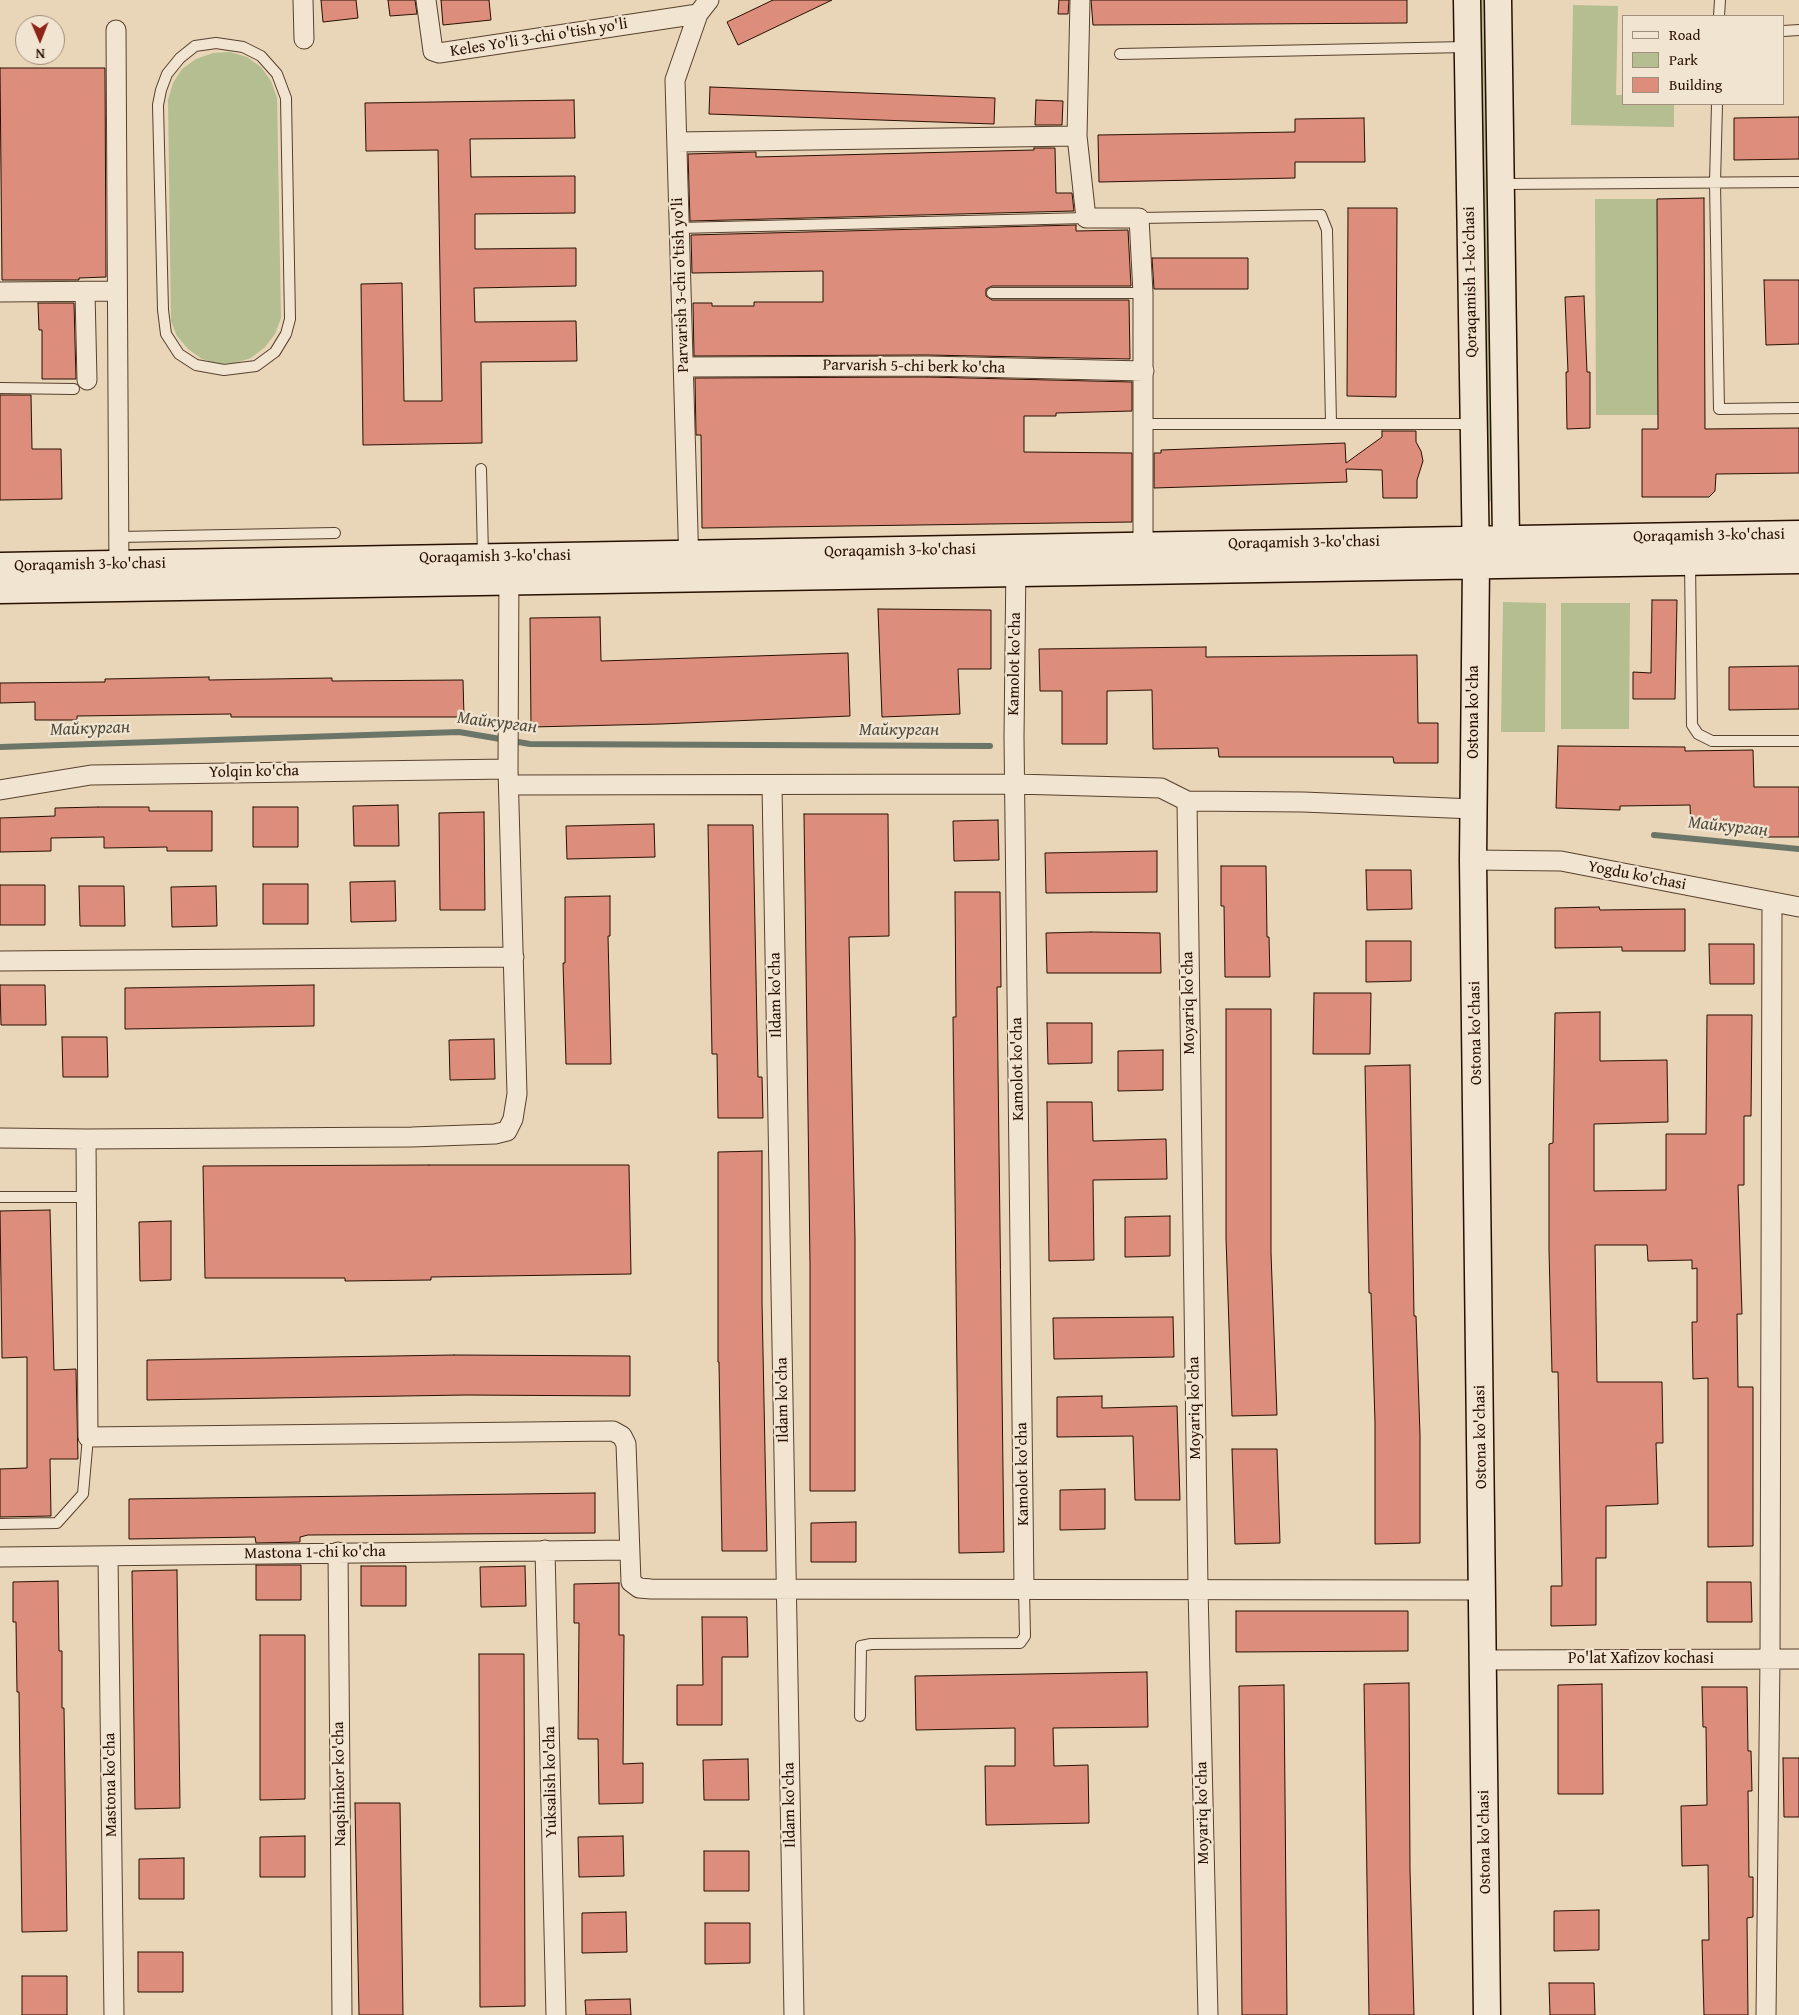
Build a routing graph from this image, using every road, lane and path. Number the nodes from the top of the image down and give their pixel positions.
1 (303, 0) edge
2 (426, 0) edge
3 (1080, 0) edge
4 (1467, 0) edge
5 (1498, 0) edge
6 (1720, 0) edge
7 (703, 7) edge
8 (1719, 15) edge
9 (116, 30) dead end
10 (1799, 30) edge
11 (1784, 31) edge
12 (304, 38) dead end
13 (1468, 47) junction
14 (1120, 54) dead end
15 (1717, 105) edge
16 (1076, 136) junction
17 (677, 142) junction
18 (1799, 182) edge
19 (1715, 183) junction
20 (1501, 184) junction
21 (1086, 218) junction
22 (1139, 218) junction
23 (680, 228) junction
24 (117, 291) junction
25 (0, 292) edge
26 (85, 292) junction
27 (992, 293) dead end
28 (1143, 293) junction
29 (163, 310) joint
30 (683, 368) junction
31 (1144, 372) junction
32 (81, 385) joint
33 (0, 388) edge
34 (1799, 408) edge
35 (1331, 423) junction
36 (1143, 424) junction
37 (1473, 424) junction
38 (482, 469) dead end
39 (335, 533) dead end
40 (1799, 534) edge
41 (119, 537) junction
42 (1506, 539) junction
43 (1143, 547) junction
44 (1476, 552) junction
45 (483, 557) junction
46 (1799, 560) edge
47 (1016, 561) junction
48 (1690, 561) junction
49 (0, 566) edge
50 (689, 566) junction
51 (509, 569) junction
52 (119, 576) junction
53 (0, 590) edge
54 (1799, 741) edge
55 (509, 777) junction
56 (1015, 778) junction
57 (772, 786) junction
58 (0, 790) edge
59 (1186, 801) junction
60 (1474, 809) junction
61 (1473, 860) junction
62 (1772, 902) junction
63 (1799, 907) edge
64 (514, 957) junction
65 (0, 962) edge
66 (0, 1138) edge
67 (86, 1139) junction
68 (86, 1196) junction
69 (0, 1197) edge
70 (88, 1438) junction
71 (0, 1524) edge
72 (545, 1550) junction
73 (630, 1550) junction
74 (338, 1552) junction
75 (0, 1556) edge
76 (108, 1556) junction
77 (1024, 1588) junction
78 (1198, 1588) junction
79 (786, 1590) junction
80 (1483, 1590) junction
81 (1770, 1658) junction
82 (1799, 1659) edge
83 (1484, 1660) junction
84 (860, 1716) dead end
85 (114, 2015) edge
86 (342, 2015) edge
87 (556, 2015) edge
88 (794, 2015) edge
89 (1208, 2015) edge
90 (1487, 2015) edge
91 (1766, 2015) edge

1 - 12 street
2 - 7 street, Keles Yo'li 3-chi o'tish yo'li
3 - 16 street
4 - 13 main road, Qoraqamish 1-koʻchasi
5 - 20 main road, Qoraqamish 1-koʻchasi
6 - 8 lane
7 - 17 street, Parvarish 3-chi o'tish yo'li
9 - 24 street
10 - 11 lane
13 - 14 lane
13 - 37 main road, Qoraqamish 1-koʻchasi
15 - 19 lane
16 - 17 street
16 - 21 street
17 - 23 street, Parvarish 3-chi o'tish yo'li
18 - 19 lane
19 - 20 lane
19 - 34 lane
20 - 42 main road, Qoraqamish 1-koʻchasi
21 - 22 street
21 - 23 lane
22 - 28 street
22 - 35 lane
23 - 30 street, Parvarish 3-chi o'tish yo'li
24 - 26 street
24 - 41 street
25 - 26 street
26 - 32 street
27 - 28 lane
28 - 31 street
29 - 29 lane
30 - 31 street, Parvarish 5-chi berk ko'cha
30 - 50 street, Parvarish 3-chi o'tish yo'li
31 - 36 street
32 - 33 lane
35 - 36 lane
35 - 37 lane
36 - 43 street
37 - 44 main road, Qoraqamish 1-koʻchasi
38 - 45 lane
39 - 41 lane
40 - 42 main road, Qoraqamish 3-ko'chasi
41 - 52 street
42 - 44 main road, Qoraqamish 3-ko'chasi
43 - 44 main road, Qoraqamish 3-ko'chasi
43 - 47 main road, Qoraqamish 3-ko'chasi
44 - 47 main road, Qoraqamish 3-ko'chasi
44 - 48 main road, Qoraqamish 3-ko'chasi
44 - 60 main road, Ostona ko'cha
45 - 51 main road, Qoraqamish 3-ko'chasi
45 - 52 main road, Qoraqamish 3-ko'chasi
46 - 48 main road, Qoraqamish 3-ko'chasi
47 - 50 main road, Qoraqamish 3-ko'chasi
47 - 56 street, Kamolot ko'cha
48 - 54 lane
49 - 52 main road, Qoraqamish 3-ko'chasi
50 - 51 main road, Qoraqamish 3-ko'chasi
51 - 52 main road, Qoraqamish 3-ko'chasi
51 - 55 street
52 - 53 main road, Qoraqamish 3-ko'chasi
55 - 57 street, Yolqin ko'cha
55 - 58 street, Yolqin ko'cha
55 - 64 street
56 - 57 street, Yolqin ko'cha
56 - 59 street, Yolqin ko'cha
56 - 77 street, Kamolot ko'cha
57 - 79 street, Ildam ko'cha
59 - 60 street
59 - 78 street, Moyariq ko'cha
60 - 61 main road, Ostona ko'cha
61 - 62 street, Yogdu ko'chasi
61 - 80 main road, Ostona ko'chasi
62 - 63 street, Yogdu ko'chasi
62 - 81 street
64 - 65 street
64 - 67 street
66 - 67 street
67 - 68 street
68 - 69 lane
68 - 70 street
70 - 71 lane
70 - 73 street
72 - 73 street, Mastona 1-chi ko'cha
72 - 74 street, Mastona 1-chi ko'cha
72 - 87 street, Yuksalish ko'cha
73 - 79 street
74 - 76 street, Mastona 1-chi ko'cha
74 - 86 street, Naqshinkor ko'cha
75 - 76 street, Mastona 1-chi ko'cha
76 - 85 street, Mastona ko'cha
77 - 78 street
77 - 79 street
77 - 84 lane
78 - 80 street
78 - 89 street, Moyariq ko'cha
79 - 88 street, Ildam ko'cha
80 - 83 main road, Ostona ko'chasi
81 - 82 street, Po'lat Xafizov kochasi
81 - 83 street, Po'lat Xafizov kochasi
81 - 91 street
83 - 90 main road, Ostona ko'chasi

